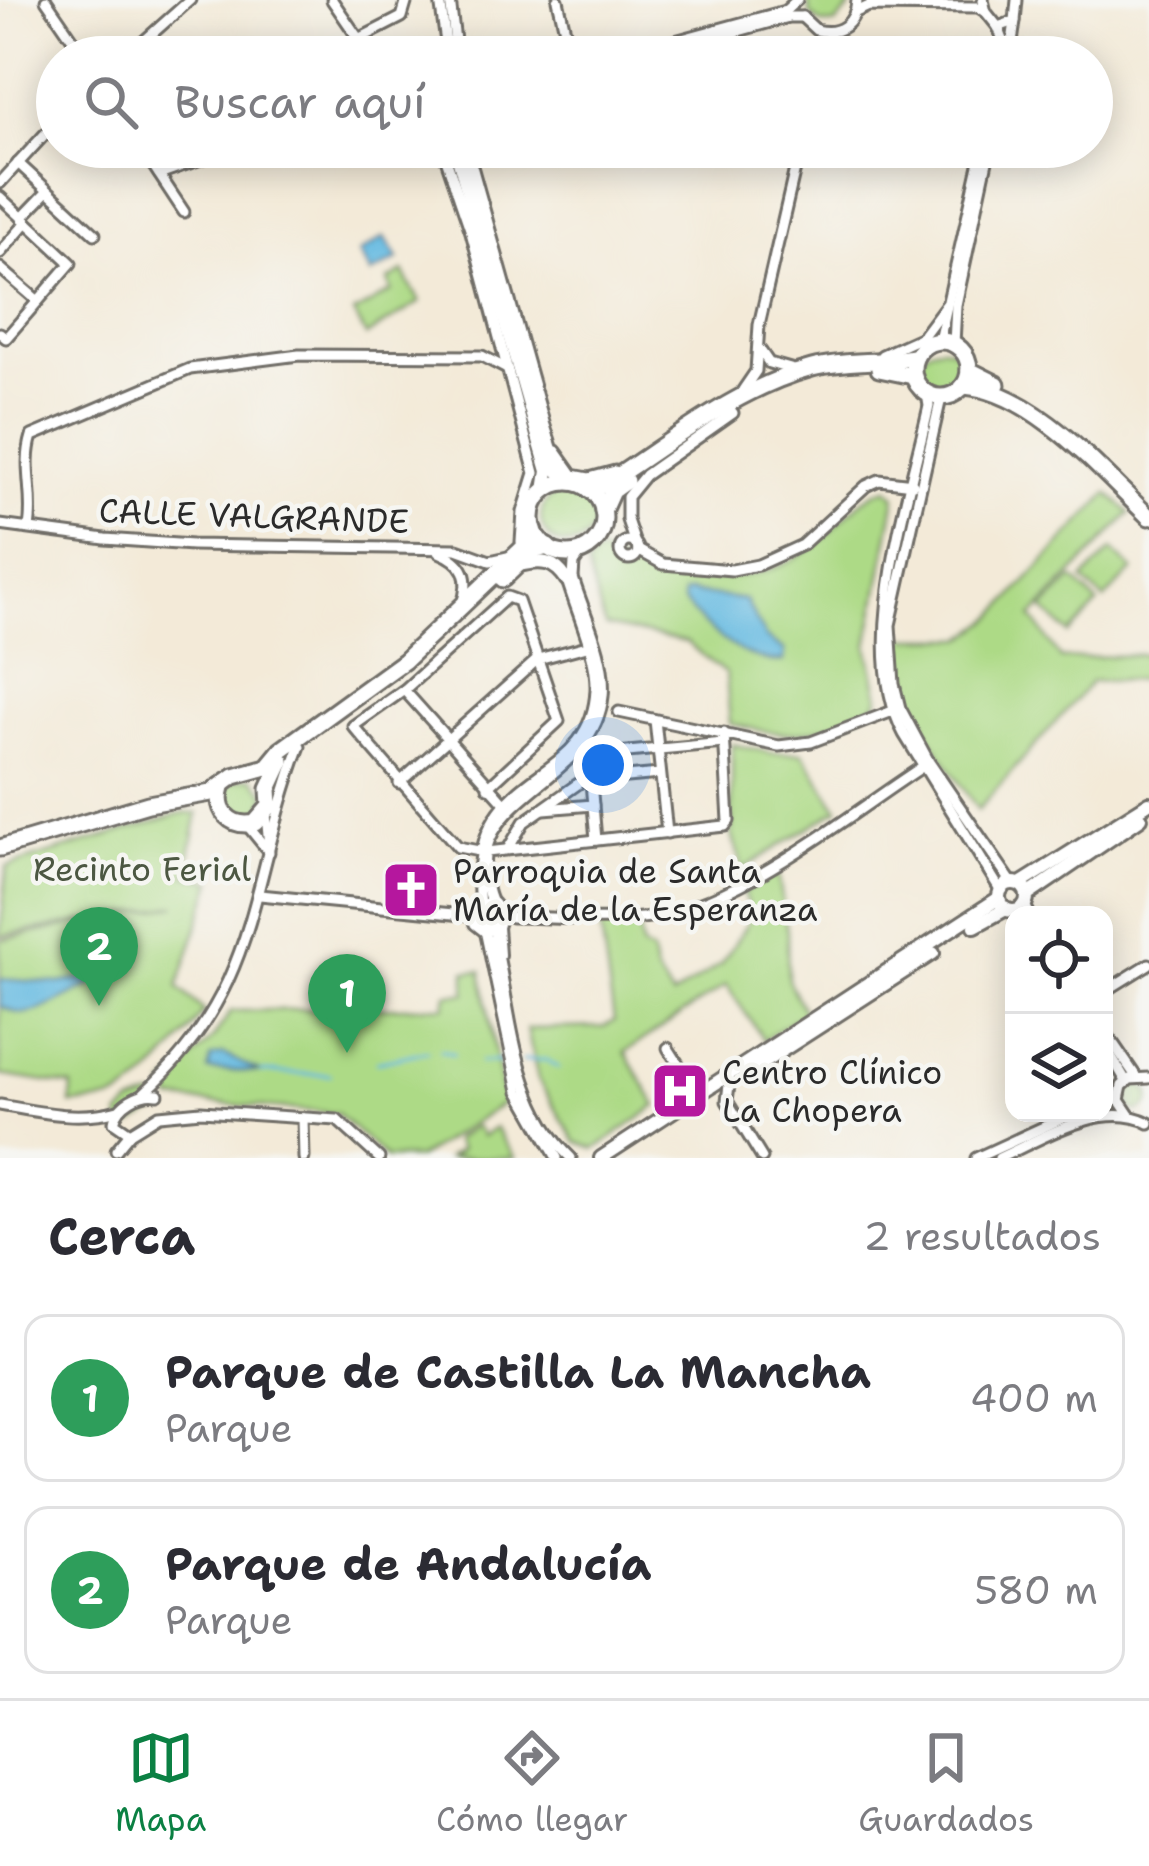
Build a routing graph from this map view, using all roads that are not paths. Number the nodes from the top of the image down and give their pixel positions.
1 (46, 0) edge
2 (190, 0) edge
3 (332, 0) edge
4 (407, 0) edge
5 (440, 0) edge
6 (450, 0) edge
7 (558, 0) edge
8 (798, 0) edge
9 (1017, 0) edge
10 (857, 6) edge
11 (985, 6) edge
12 (802, 17) junction
13 (1015, 20) junction
14 (998, 27) junction
15 (816, 30) junction
16 (831, 32) junction
17 (71, 36) edge
18 (150, 36) edge
19 (357, 36) edge
20 (365, 36) edge
21 (448, 36) edge
22 (452, 36) edge
23 (568, 36) edge
24 (692, 36) edge
25 (721, 36) edge
26 (817, 36) edge
27 (829, 36) edge
28 (1002, 36) edge
29 (1012, 36) edge
30 (36, 142) joint
31 (17, 163) junction
32 (0, 167) edge
33 (155, 168) edge
34 (176, 168) edge
35 (449, 168) edge
36 (461, 168) edge
37 (471, 168) edge
38 (795, 168) edge
39 (982, 168) edge
40 (983, 168) edge
41 (159, 174) junction
42 (0, 182) edge
43 (48, 191) junction
44 (0, 197) edge
45 (470, 198) junction
46 (184, 212) dead end
47 (25, 220) junction
48 (471, 232) junction
49 (94, 234) dead end
50 (0, 253) edge
51 (0, 268) edge
52 (951, 294) junction
53 (38, 302) junction
54 (2, 337) edge
55 (498, 338) junction
56 (946, 342) junction
57 (757, 344) junction
58 (482, 356) junction
59 (916, 356) junction
60 (862, 361) junction
61 (817, 367) junction
62 (507, 369) junction
63 (913, 376) junction
64 (967, 378) junction
65 (934, 396) junction
66 (724, 412) junction
67 (543, 424) junction
68 (660, 448) junction
69 (571, 482) junction
70 (915, 484) junction
71 (589, 489) junction
72 (545, 491) junction
73 (1149, 505) edge
74 (603, 511) junction
75 (1149, 517) edge
76 (0, 525) edge
77 (29, 527) junction
78 (534, 529) junction
79 (549, 548) junction
80 (434, 550) junction
81 (583, 550) junction
82 (515, 560) junction
83 (567, 580) junction
84 (461, 605) junction
85 (587, 646) junction
86 (538, 659) junction
87 (404, 690) junction
88 (603, 694) junction
89 (896, 710) junction
90 (619, 712) junction
91 (598, 719) junction
92 (655, 720) junction
93 (724, 738) junction
94 (446, 739) junction
95 (300, 746) junction
96 (658, 748) junction
97 (567, 763) junction
98 (926, 764) junction
99 (249, 774) junction
100 (661, 774) junction
101 (618, 779) junction
102 (399, 782) junction
103 (587, 782) junction
104 (222, 787) junction
105 (488, 787) junction
106 (269, 789) junction
107 (504, 802) junction
108 (1149, 803) edge
109 (593, 806) junction
110 (221, 810) junction
111 (540, 810) junction
112 (1149, 812) edge
113 (266, 814) junction
114 (248, 825) junction
115 (667, 832) junction
116 (596, 840) junction
117 (508, 849) junction
118 (0, 852) edge
119 (269, 852) junction
120 (483, 852) junction
121 (260, 895) junction
122 (1015, 900) edge
123 (487, 917) junction
124 (499, 955) joint
125 (1149, 964) edge
126 (1113, 986) edge
127 (510, 1038) junction
128 (1113, 1042) edge
129 (668, 1048) dead end
130 (1113, 1054) edge
131 (162, 1077) junction
132 (519, 1078) junction
133 (1141, 1080) edge
134 (729, 1085) junction
135 (1119, 1092) junction
136 (144, 1093) junction
137 (705, 1095) junction
138 (1113, 1095) edge
139 (727, 1101) junction
140 (160, 1104) junction
141 (0, 1105) edge
142 (118, 1111) junction
143 (1129, 1115) junction
144 (97, 1117) junction
145 (303, 1118) junction
146 (1147, 1120) edge
147 (1054, 1122) edge
148 (121, 1128) junction
149 (115, 1154) edge
150 (304, 1158) edge
151 (379, 1158) edge
152 (557, 1158) edge
153 (571, 1158) edge
154 (601, 1158) edge
155 (616, 1158) edge
156 (762, 1158) edge
157 (976, 1158) edge
158 (999, 1158) edge

1 - 17 street
2 - 18 street
3 - 19 street
4 - 20 street
5 - 21 street
6 - 22 street
7 - 23 street
8 - 12 street
8 - 24 street
9 - 13 street
10 - 11 street
10 - 16 street
11 - 14 street
12 - 15 street
12 - 25 street
13 - 14 street
13 - 29 street
14 - 28 street
15 - 16 street
15 - 26 street
16 - 27 street
30 - 31 street
30 - 32 street
31 - 42 street
31 - 43 street
33 - 41 street
34 - 41 street
35 - 48 street
36 - 45 main road
37 - 67 main road
38 - 57 street
39 - 52 street
40 - 56 street
41 - 46 street
43 - 47 street
43 - 49 street
44 - 47 street
45 - 48 street
45 - 72 main road
47 - 50 street
47 - 53 street
48 - 55 street
51 - 53 street
52 - 56 street
52 - 60 street
53 - 54 street
55 - 58 street
55 - 62 street
56 - 59 highway
56 - 64 highway
57 - 61 street
57 - 66 street
58 - 62 street
58 - 77 street
59 - 60 highway
59 - 63 highway
60 - 61 highway
61 - 66 highway
62 - 82 street
63 - 65 highway
63 - 66 highway
64 - 65 highway
64 - 73 highway
64 - 75 highway
65 - 70 street
66 - 68 highway
66 - 70 street
66 - 74 highway
67 - 68 street
67 - 69 main road
68 - 71 highway
69 - 71 highway
69 - 72 highway
70 - 89 street
71 - 74 highway
72 - 78 highway
74 - 81 highway
76 - 77 street, CALLE VALGRANDE
77 - 80 street, CALLE VALGRANDE
78 - 79 highway
78 - 82 highway
79 - 81 highway
79 - 82 highway
79 - 83 main road
80 - 82 street, CALLE VALGRANDE
80 - 84 street
81 - 88 street
82 - 83 main road
82 - 84 highway
82 - 95 highway
83 - 85 street
84 - 99 highway
85 - 86 street
85 - 107 street
86 - 87 street
86 - 94 street
86 - 105 street
87 - 94 street
87 - 102 street
88 - 90 street
88 - 91 street
89 - 93 street
89 - 98 street
90 - 91 street
90 - 92 street
91 - 97 street
92 - 93 street
92 - 96 street
93 - 96 street
93 - 115 street
94 - 102 street
94 - 105 street
95 - 106 highway
95 - 119 street
96 - 100 street
96 - 101 street
97 - 103 street
97 - 120 street
98 - 122 street
98 - 123 street
99 - 104 highway
99 - 106 highway
100 - 101 street
100 - 115 street
101 - 103 street
102 - 120 street
103 - 109 street
103 - 111 street
104 - 110 highway
104 - 118 highway
105 - 107 street
106 - 113 highway
107 - 120 street
108 - 122 main road
109 - 111 street
109 - 116 street
110 - 114 highway
110 - 118 highway
111 - 117 street
112 - 122 main road
113 - 114 highway
113 - 119 street
114 - 119 street
115 - 116 street
116 - 117 street
117 - 120 street
119 - 121 street
120 - 123 street
121 - 123 street
121 - 131 street
122 - 134 main road
122 - 137 main road
123 - 124 main road
123 - 127 street
124 - 127 street
125 - 126 street
127 - 132 street
128 - 133 street
129 - 137 street
130 - 133 street
131 - 136 street
131 - 140 street
132 - 152 street
132 - 153 street
133 - 135 street
134 - 137 main road
134 - 139 street
135 - 138 street
135 - 143 street
136 - 140 street
136 - 142 street
137 - 139 street
137 - 154 main road
137 - 155 main road
139 - 156 street
140 - 145 street
140 - 148 street
141 - 144 street
142 - 144 street
142 - 148 street
143 - 146 street
143 - 158 street
144 - 148 street
145 - 150 street
145 - 151 street
147 - 157 street
148 - 149 street

